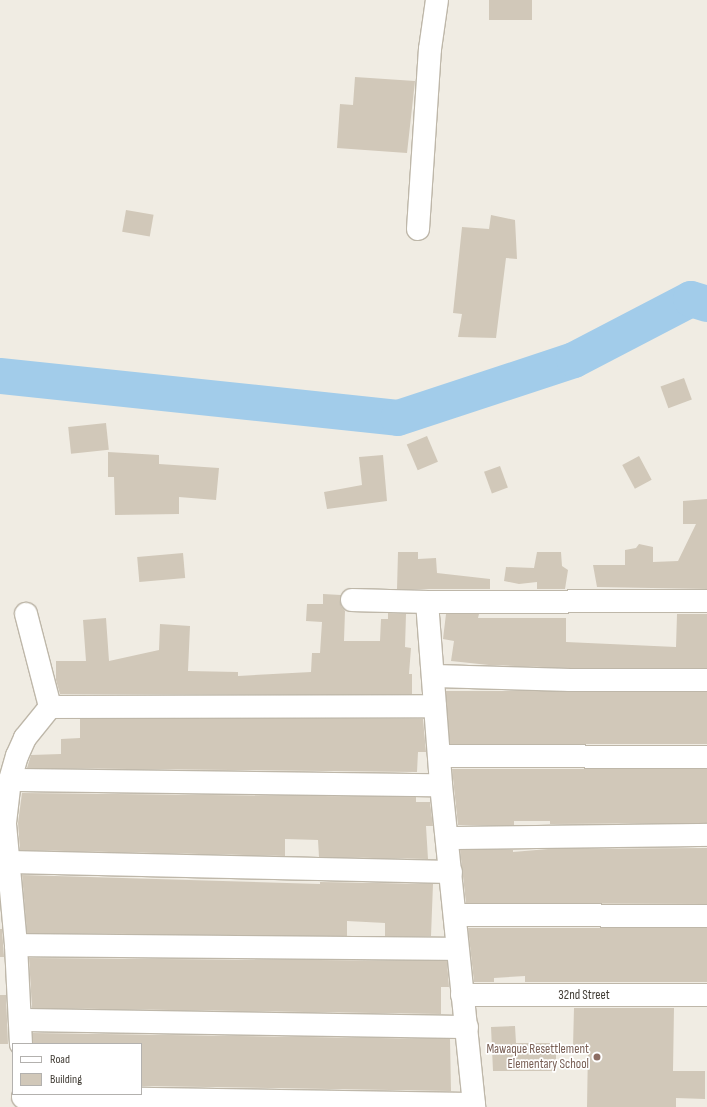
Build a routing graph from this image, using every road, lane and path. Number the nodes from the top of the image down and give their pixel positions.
1 (437, 0) edge
2 (418, 229) dead end
3 (352, 600) dead end
4 (707, 601) edge
5 (427, 602) junction
6 (26, 614) dead end
7 (435, 676) junction
8 (707, 680) edge
9 (434, 706) junction
10 (50, 707) junction
11 (439, 756) junction
12 (707, 757) edge
13 (10, 780) junction
14 (442, 785) junction
15 (707, 835) edge
16 (447, 838) junction
17 (7, 862) junction
18 (451, 872) junction
19 (455, 915) junction
20 (707, 916) edge
21 (16, 945) junction
22 (457, 950) junction
23 (462, 995) junction
24 (707, 995) edge
25 (21, 1020) junction
26 (467, 1027) junction
27 (22, 1043) edge
28 (23, 1099) edge
29 (474, 1106) edge

1 - 2 street
3 - 5 street
4 - 5 street
5 - 7 street
6 - 10 street
7 - 8 street
7 - 9 street
9 - 10 street
9 - 11 street
10 - 13 street
11 - 12 street
11 - 14 street
13 - 14 street
13 - 17 street
14 - 16 street
15 - 16 street
16 - 18 street
17 - 18 street
17 - 21 street
18 - 19 street
19 - 20 street
19 - 22 street
21 - 22 street
21 - 25 street
22 - 23 street
23 - 24 street, 32nd Street
23 - 26 street
25 - 26 street
25 - 27 street
26 - 29 street
28 - 29 street

